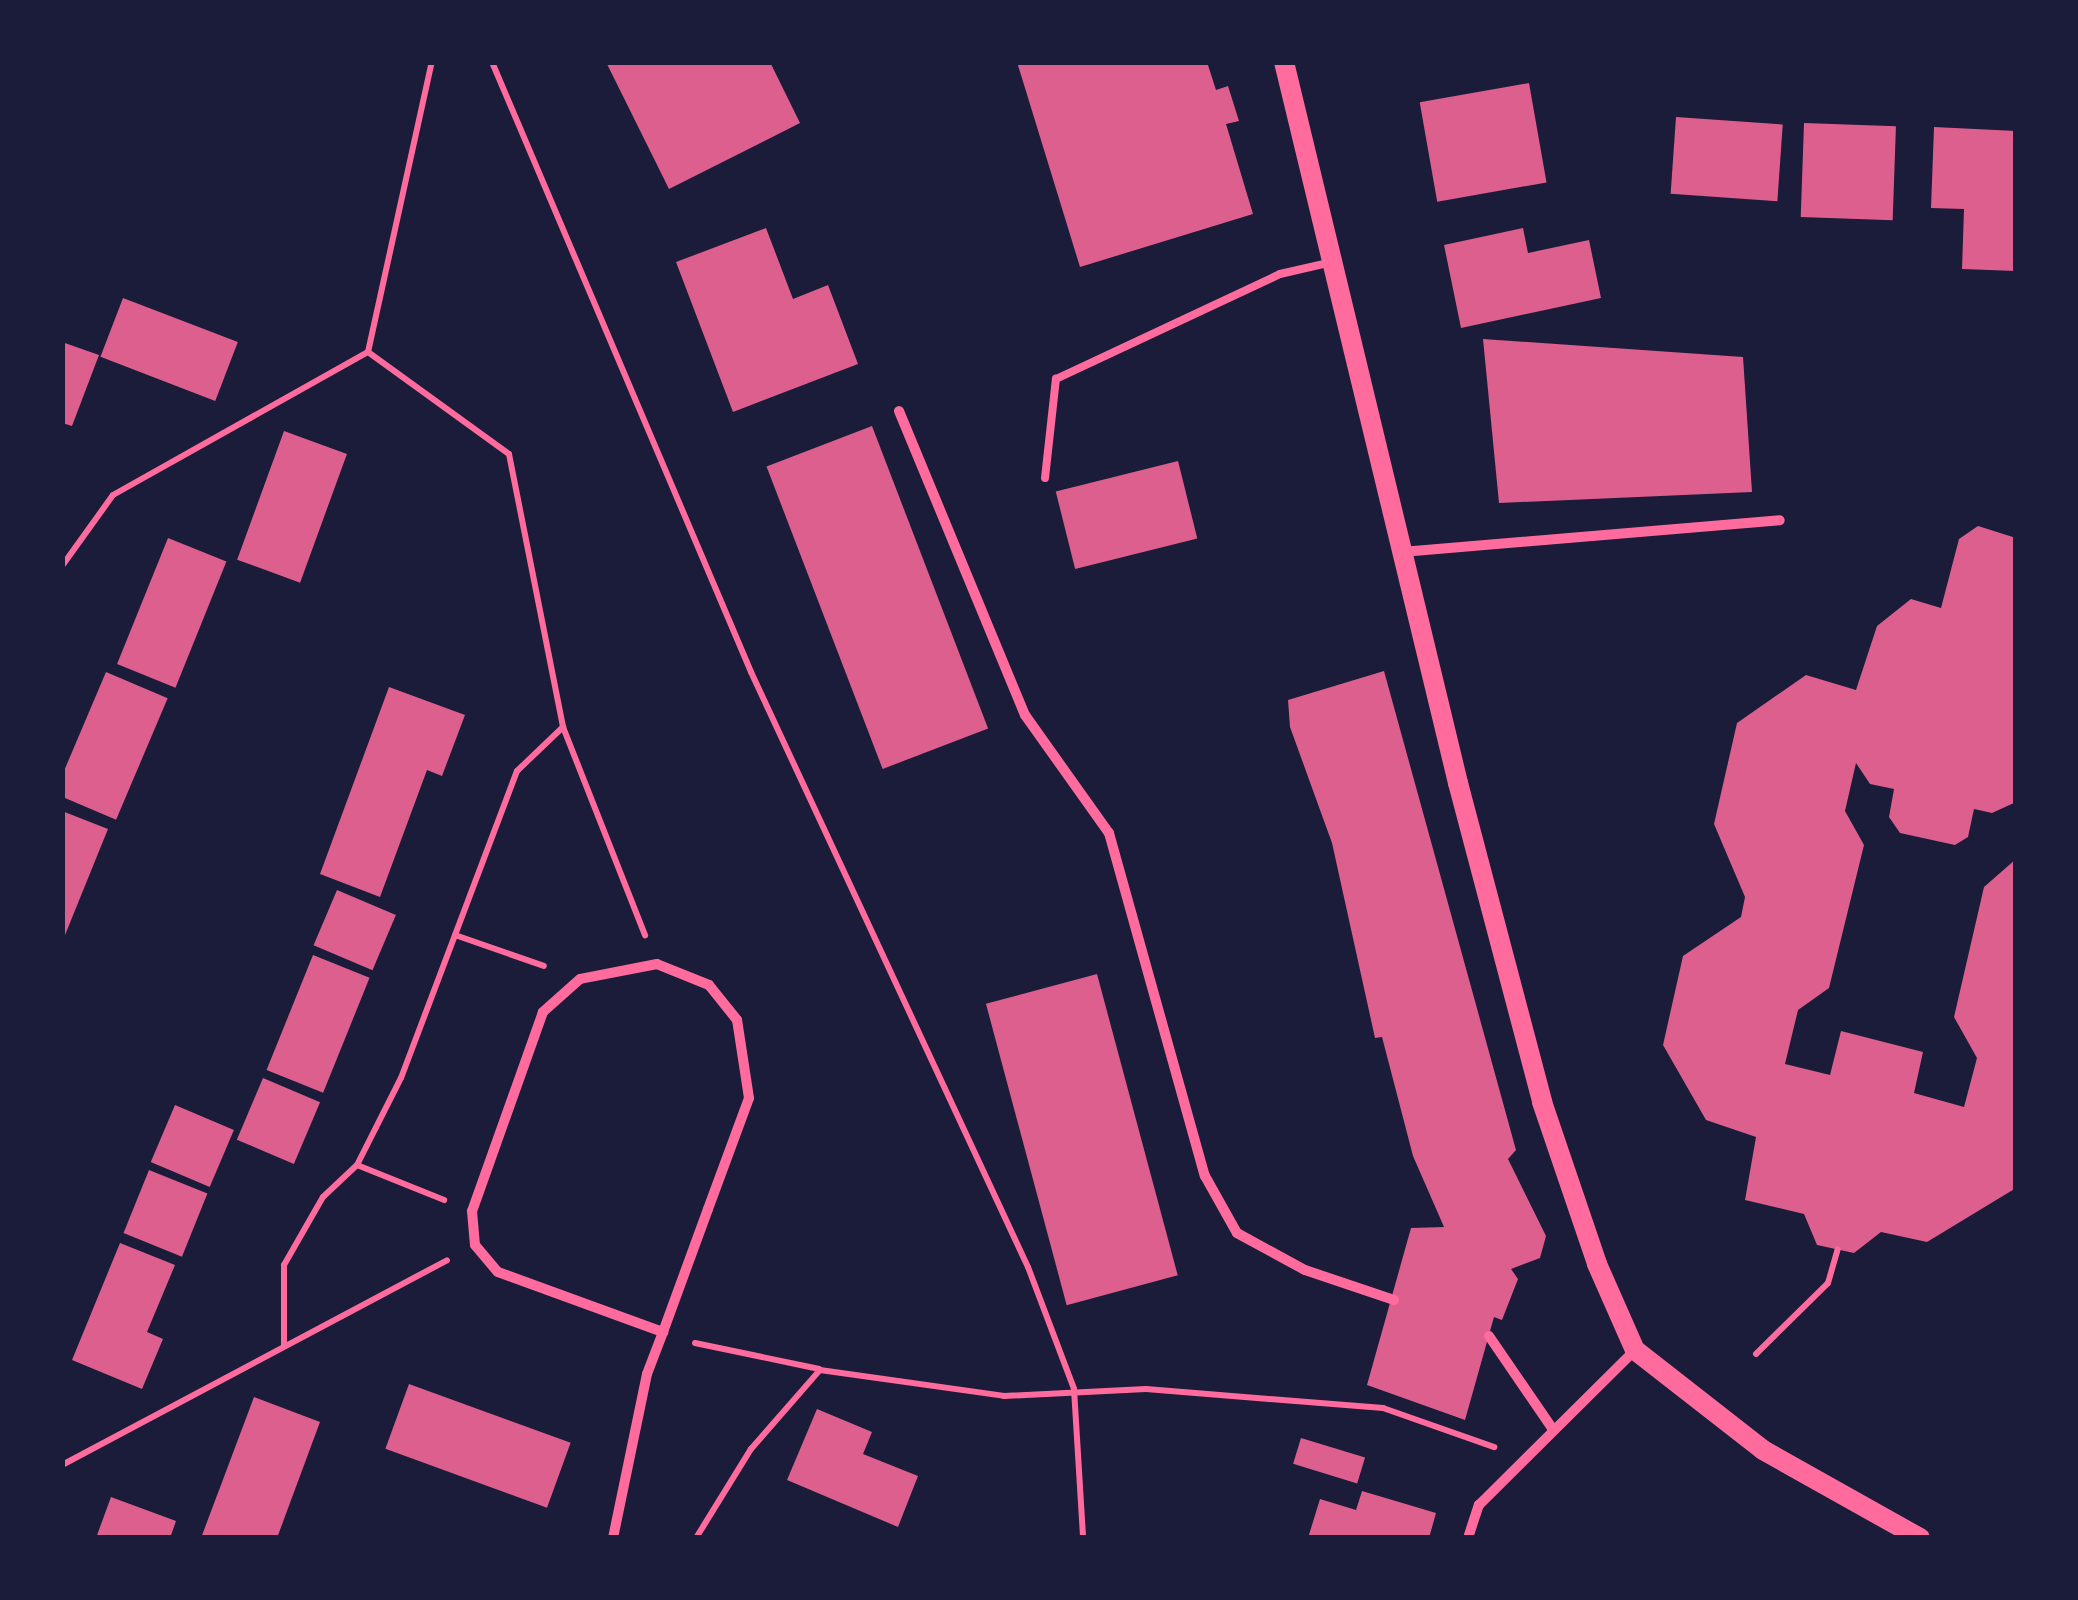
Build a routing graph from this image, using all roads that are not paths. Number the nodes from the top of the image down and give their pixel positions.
1 (1284, 62) edge
2 (1332, 262) junction
3 (899, 411) dead end
4 (1046, 478) dead end
5 (1780, 520) dead end
6 (1399, 552) junction
7 (1394, 1300) dead end
8 (663, 1332) junction
9 (1490, 1336) dead end
10 (1634, 1350) junction
11 (1552, 1428) junction
12 (613, 1538) edge
13 (1468, 1538) edge
14 (1920, 1538) edge

1 - 2 main road
2 - 4 lane
2 - 6 main road
3 - 7 street
5 - 6 street
6 - 10 main road
8 - 8 street
8 - 12 street
9 - 11 street
10 - 11 street
10 - 14 main road
11 - 13 street

